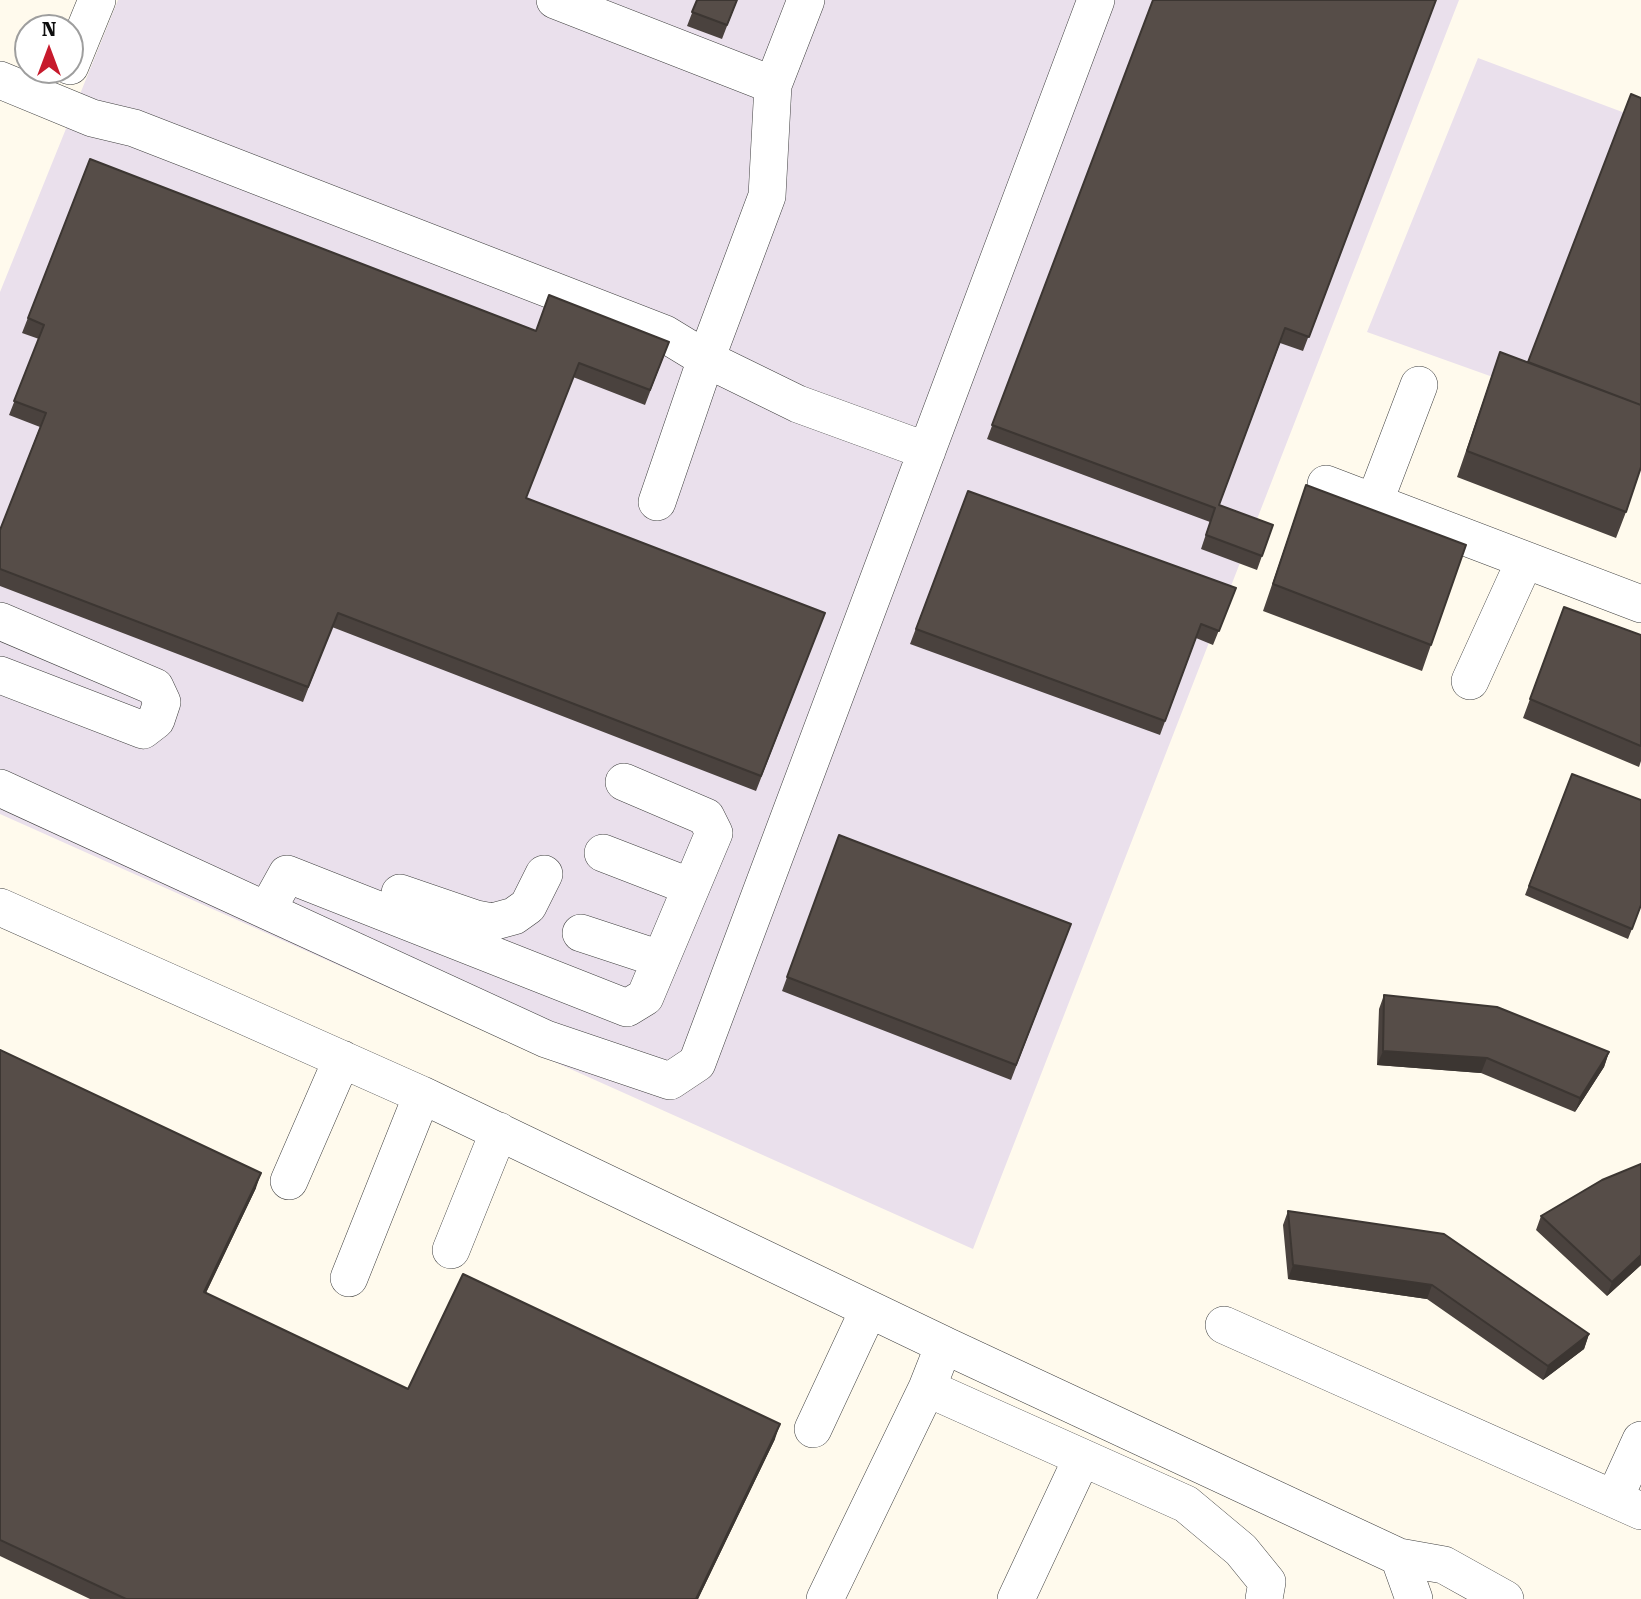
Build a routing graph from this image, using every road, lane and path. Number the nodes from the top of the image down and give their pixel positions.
1 (97, 0) edge
2 (555, 0) edge
3 (806, 0) edge
4 (1096, 0) edge
5 (84, 32) edge
6 (68, 84) edge
7 (772, 85) junction
8 (706, 359) junction
9 (1419, 384) dead end
10 (927, 451) junction
11 (1326, 484) dead end
12 (657, 502) dead end
13 (1374, 503) junction
14 (1525, 560) junction
15 (1641, 604) edge
16 (0, 621) edge
17 (0, 675) edge
18 (1470, 681) dead end
19 (624, 782) dead end
20 (0, 788) edge
21 (603, 853) dead end
22 (288, 874) junction
23 (544, 874) dead end
24 (691, 887) junction
25 (0, 907) edge
26 (267, 910) junction
27 (581, 933) dead end
28 (660, 960) junction
29 (342, 1059) junction
30 (422, 1095) junction
31 (499, 1132) junction
32 (289, 1181) dead end
33 (450, 1250) dead end
34 (349, 1278) dead end
35 (869, 1309) junction
36 (1224, 1325) dead end
37 (944, 1345) junction
38 (927, 1388) junction
39 (813, 1429) dead end
40 (1641, 1440) edge
41 (1082, 1458) junction
42 (1627, 1505) edge
43 (1399, 1557) junction
44 (1444, 1565) junction
45 (825, 1599) edge
46 (1016, 1599) edge
47 (1264, 1599) edge
48 (1414, 1599) edge
49 (1423, 1599) edge
50 (1505, 1599) edge

1 - 5 lane
2 - 7 lane
3 - 7 lane
4 - 10 lane
6 - 8 lane
7 - 8 lane
8 - 10 lane
8 - 12 lane
9 - 13 lane
10 - 26 lane
11 - 13 lane
13 - 14 lane
14 - 15 lane
14 - 18 lane
16 - 17 lane
19 - 24 lane
20 - 26 lane
21 - 24 lane
22 - 23 lane
22 - 26 lane
22 - 28 lane
24 - 28 lane
25 - 29 lane
27 - 28 lane
29 - 30 lane
29 - 32 lane
30 - 31 lane
30 - 34 lane
31 - 33 lane
31 - 35 lane
35 - 37 lane
35 - 39 lane
36 - 42 lane
37 - 38 lane
37 - 43 lane
38 - 41 lane
38 - 45 lane
40 - 42 lane
41 - 46 lane
41 - 47 lane
43 - 44 lane
43 - 48 lane
44 - 49 lane
44 - 50 lane

